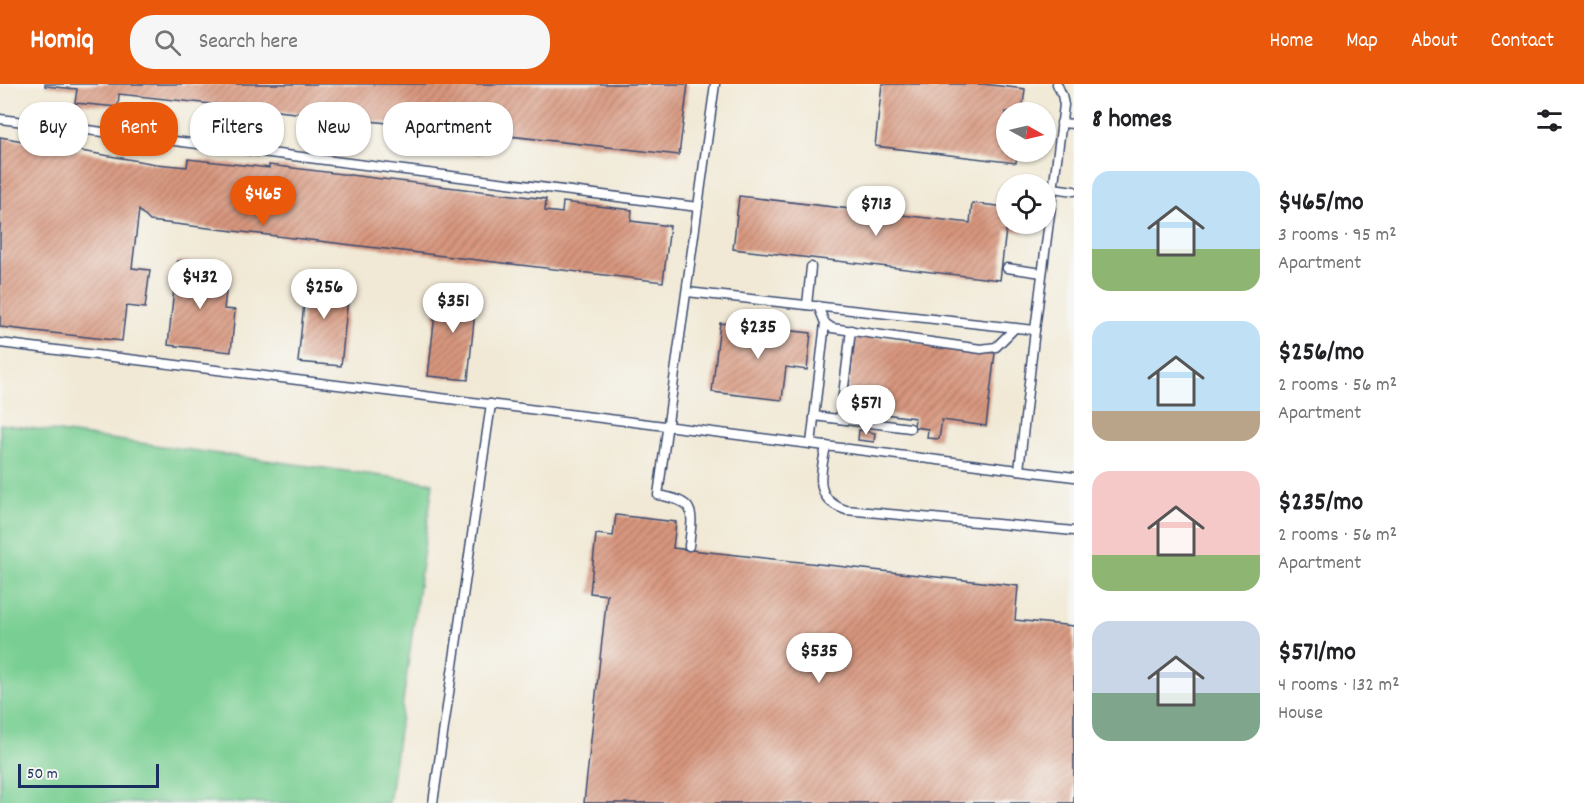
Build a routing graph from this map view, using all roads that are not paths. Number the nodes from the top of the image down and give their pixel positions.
1 (715, 84) edge
2 (1057, 84) edge
3 (0, 118) edge
4 (1061, 123) junction
5 (1074, 124) edge
6 (1055, 174) edge
7 (1056, 188) edge
8 (1074, 191) edge
9 (698, 207) junction
10 (1047, 234) edge
11 (811, 267) dead end
12 (1007, 268) dead end
13 (1042, 273) junction
14 (687, 292) junction
15 (807, 305) junction
16 (818, 306) junction
17 (825, 323) junction
18 (1015, 328) junction
19 (851, 330) junction
20 (1035, 330) junction
21 (0, 343) edge
22 (491, 404) junction
23 (814, 416) junction
24 (840, 419) junction
25 (669, 425) junction
26 (910, 428) dead end
27 (811, 444) junction
28 (826, 446) junction
29 (1019, 470) junction
30 (1074, 477) edge
31 (1074, 531) edge
32 (689, 546) dead end
33 (433, 803) edge

1 - 9 lane
2 - 4 lane
3 - 9 lane
4 - 5 lane
4 - 6 lane
7 - 8 lane
9 - 14 lane
10 - 13 lane
11 - 15 lane
12 - 13 lane
13 - 20 lane
14 - 15 lane
14 - 25 lane
15 - 16 lane
16 - 17 lane
16 - 18 lane
17 - 19 lane
17 - 23 lane
18 - 19 lane
18 - 20 lane
19 - 24 lane
20 - 29 lane
21 - 22 lane
22 - 25 lane
22 - 33 lane
23 - 24 lane
23 - 27 lane
24 - 26 lane
25 - 27 lane
25 - 32 lane
27 - 28 lane
28 - 29 lane
28 - 31 lane
29 - 30 lane

